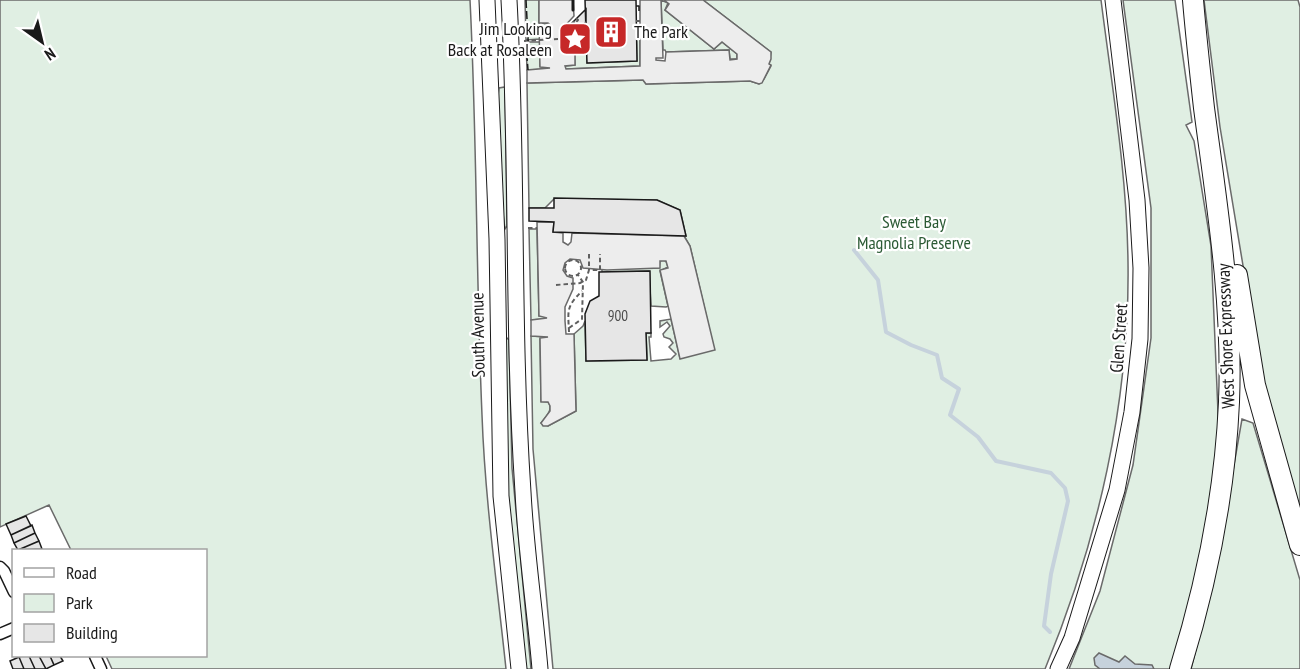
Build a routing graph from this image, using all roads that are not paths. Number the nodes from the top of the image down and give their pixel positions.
1 (487, 0) edge
2 (509, 0) edge
3 (1113, 0) edge
4 (1193, 0) edge
5 (1300, 545) edge
6 (0, 567) edge
7 (12, 588) edge
8 (519, 669) edge
9 (540, 669) edge
10 (1058, 669) edge
11 (1180, 669) edge

1 - 8 street, South Avenue
2 - 9 street
3 - 10 street, Glen Street
4 - 5 highway
4 - 11 highway, West Shore Expressway
6 - 7 street

